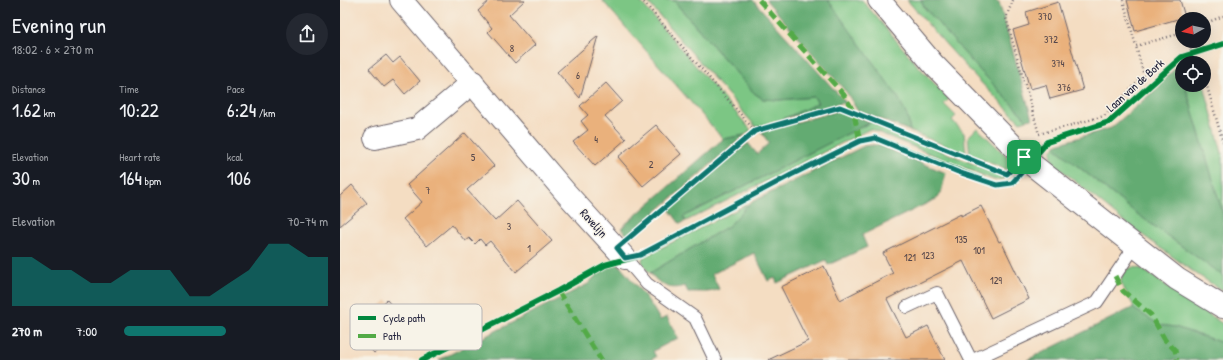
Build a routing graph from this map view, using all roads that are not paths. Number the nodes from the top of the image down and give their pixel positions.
1 (401, 0) edge
2 (879, 0) edge
3 (473, 82) junction
4 (375, 138) dead end
5 (1135, 246) junction
6 (621, 253) joint
7 (907, 307) dead end
8 (1223, 307) edge
9 (715, 360) edge
10 (972, 360) edge

1 - 3 street, Ravelijn
2 - 5 street
3 - 4 street
3 - 6 street, Ravelijn
5 - 8 street
5 - 10 lane
6 - 9 lane, Ravelijn
7 - 10 lane

